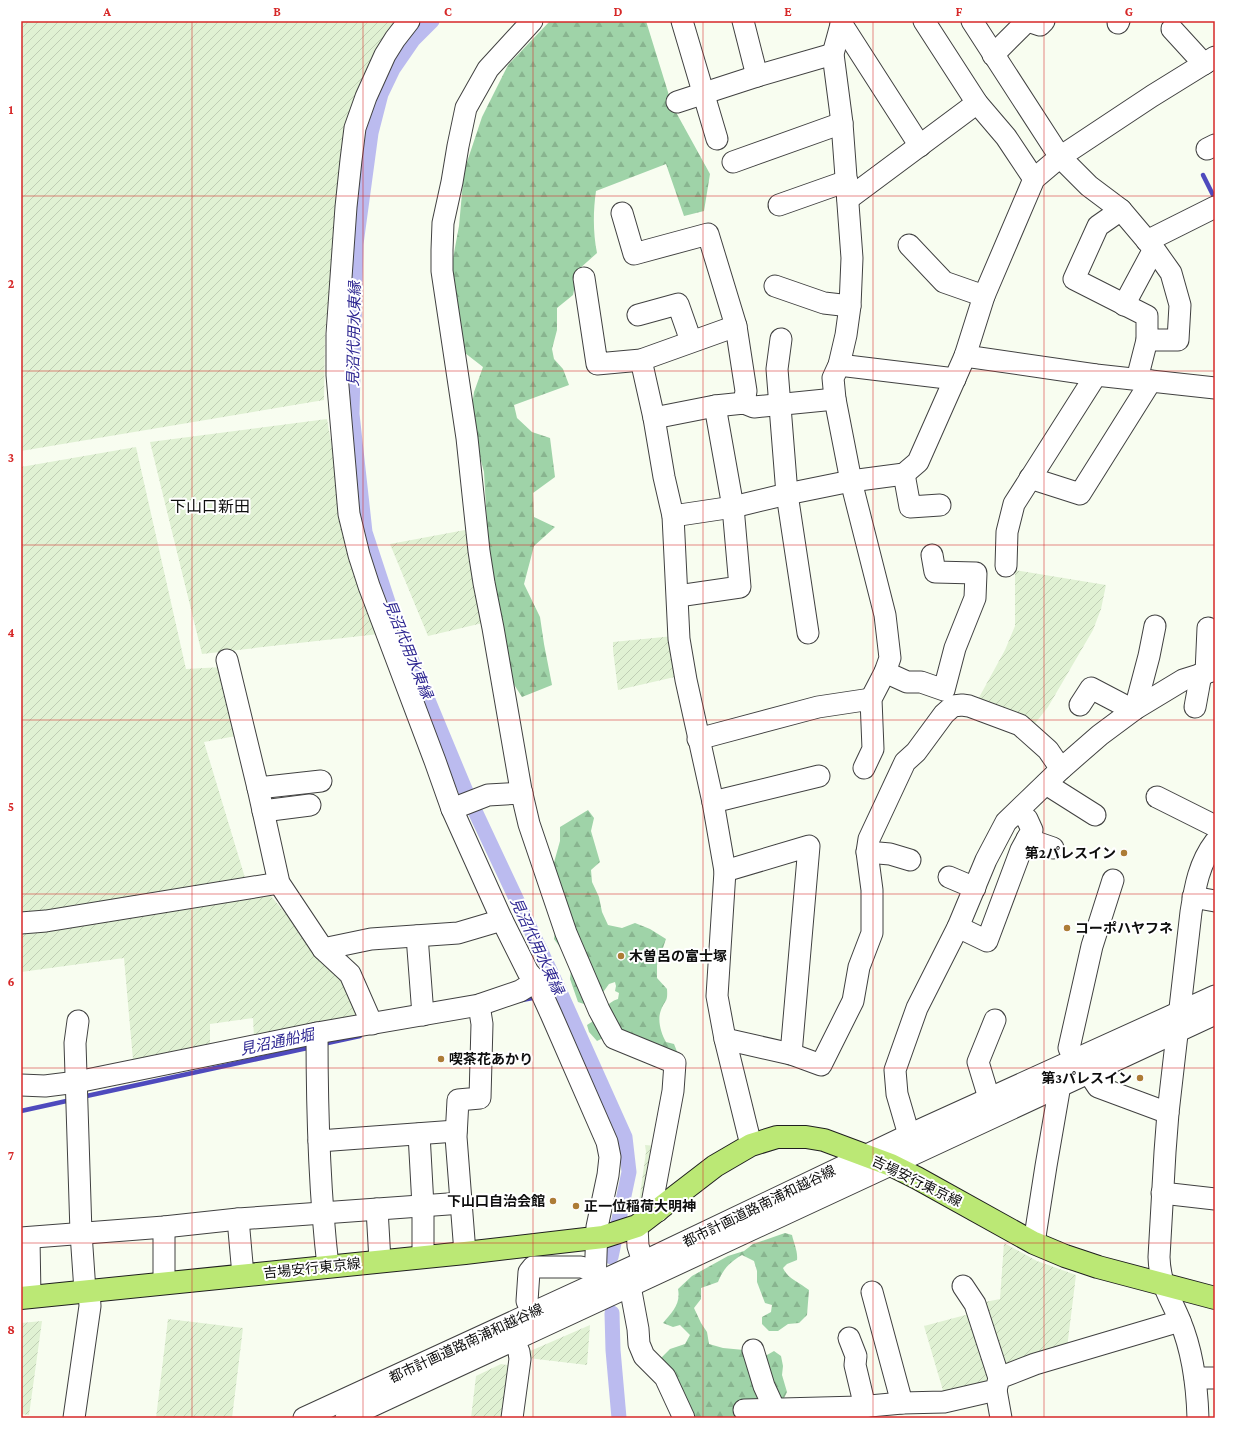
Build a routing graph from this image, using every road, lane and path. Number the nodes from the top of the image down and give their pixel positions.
1 (409, 21) edge
2 (532, 21) edge
3 (682, 21) edge
4 (743, 21) edge
5 (924, 21) edge
6 (1027, 21) edge
7 (1044, 21) edge
8 (841, 22) edge
9 (979, 24) edge
10 (1172, 29) dead end
11 (833, 54) junction
12 (993, 55) junction
13 (1209, 60) edge
14 (758, 76) junction
15 (703, 94) junction
16 (677, 102) dead end
17 (977, 103) junction
18 (842, 123) junction
19 (717, 139) dead end
20 (920, 146) junction
21 (1060, 157) junction
22 (733, 162) dead end
23 (1034, 179) junction
24 (848, 190) junction
25 (779, 205) dead end
26 (1215, 207) edge
27 (1121, 210) junction
28 (622, 213) dead end
29 (909, 245) dead end
30 (1150, 245) junction
31 (584, 278) dead end
32 (775, 286) dead end
33 (984, 296) junction
34 (1124, 305) junction
35 (850, 306) junction
36 (638, 315) dead end
37 (736, 326) junction
38 (781, 339) dead end
39 (1147, 340) junction
40 (691, 341) junction
41 (965, 356) junction
42 (641, 360) junction
43 (839, 364) junction
44 (1096, 375) junction
45 (955, 380) junction
46 (1144, 380) junction
47 (1215, 388) edge
48 (835, 399) junction
49 (744, 403) junction
50 (780, 405) junction
51 (715, 406) junction
52 (654, 418) junction
53 (904, 474) junction
54 (1030, 478) junction
55 (851, 481) junction
56 (787, 494) junction
57 (940, 505) dead end
58 (733, 507) junction
59 (673, 516) junction
60 (932, 555) dead end
61 (1006, 566) dead end
62 (678, 596) junction
63 (1155, 626) dead end
64 (1208, 628) dead end
65 (808, 633) dead end
66 (227, 660) dead end
67 (885, 672) junction
68 (1207, 672) edge
69 (907, 682) junction
70 (871, 699) junction
71 (1080, 705) dead end
72 (953, 706) junction
73 (1195, 707) dead end
74 (1134, 710) junction
75 (698, 739) junction
76 (864, 768) dead end
77 (1061, 769) junction
78 (819, 776) dead end
79 (321, 781) dead end
80 (1046, 784) junction
81 (258, 788) junction
82 (522, 793) junction
83 (1157, 797) dead end
84 (713, 802) junction
85 (464, 804) junction
86 (310, 805) dead end
87 (264, 811) junction
88 (1018, 812) junction
89 (1095, 815) dead end
90 (1215, 826) edge
91 (1027, 839) junction
92 (1215, 842) edge
93 (1053, 848) dead end
94 (867, 852) junction
95 (910, 860) dead end
96 (725, 871) junction
97 (949, 877) dead end
98 (1113, 880) dead end
99 (279, 883) junction
100 (975, 888) junction
101 (1193, 897) junction
102 (1215, 901) edge
103 (502, 920) junction
104 (21, 923) edge
105 (958, 927) junction
106 (417, 936) junction
107 (323, 949) junction
108 (536, 981) junction
109 (1215, 996) edge
110 (481, 1014) junction
111 (1215, 1014) edge
112 (423, 1015) junction
113 (995, 1020) dead end
114 (78, 1021) dead end
115 (1179, 1021) junction
116 (372, 1024) junction
117 (317, 1033) junction
118 (725, 1039) junction
119 (791, 1054) junction
120 (1081, 1066) junction
121 (77, 1082) junction
122 (21, 1085) edge
123 (1060, 1085) junction
124 (989, 1098) junction
125 (1168, 1112) junction
126 (456, 1131) junction
127 (419, 1134) junction
128 (909, 1135) junction
129 (319, 1141) junction
130 (752, 1145) junction
131 (865, 1155) junction
132 (891, 1165) junction
133 (1162, 1193) junction
134 (1215, 1199) edge
135 (462, 1204) junction
136 (423, 1206) junction
137 (377, 1209) junction
138 (658, 1211) junction
139 (322, 1213) junction
140 (238, 1219) junction
141 (164, 1227) junction
142 (634, 1227) junction
143 (81, 1233) junction
144 (600, 1237) junction
145 (25, 1238) edge
146 (1034, 1242) junction
147 (465, 1253) junction
148 (424, 1257) junction
149 (380, 1261) junction
150 (643, 1262) junction
151 (328, 1266) junction
152 (243, 1275) junction
153 (164, 1284) junction
154 (1163, 1284) junction
155 (594, 1286) junction
156 (630, 1286) junction
157 (963, 1286) dead end
158 (87, 1291) junction
159 (872, 1292) dead end
160 (25, 1298) edge
161 (1215, 1298) edge
162 (532, 1313) junction
163 (1180, 1321) junction
164 (849, 1338) dead end
165 (514, 1340) junction
166 (753, 1350) dead end
167 (1205, 1378) edge
168 (997, 1384) junction
169 (902, 1403) junction
170 (865, 1407) junction
171 (744, 1410) dead end
172 (775, 1410) junction
173 (74, 1418) edge
174 (304, 1418) edge
175 (346, 1418) edge
176 (512, 1418) edge
177 (684, 1418) edge
178 (1001, 1418) edge
179 (1198, 1418) edge

1 - 85 street
2 - 82 street
3 - 15 street
4 - 14 street
5 - 17 street
6 - 7 street
6 - 12 street
8 - 11 street
8 - 20 street
9 - 12 street
10 - 13 street
11 - 14 street
11 - 18 street
12 - 21 street
13 - 21 street
14 - 15 street
15 - 16 street
15 - 19 street
17 - 20 street
17 - 23 street
18 - 22 street
18 - 24 street
20 - 24 street
21 - 23 street
21 - 27 street
23 - 33 street
24 - 25 street
24 - 35 street
26 - 30 street
27 - 30 street
27 - 34 street
28 - 37 street
29 - 33 street
30 - 34 street
30 - 39 street
31 - 42 street
32 - 35 street
33 - 41 street
34 - 39 street
35 - 43 street
36 - 40 street
37 - 40 street
37 - 49 street
38 - 50 street
39 - 46 street
40 - 42 street
41 - 44 street
41 - 45 street
42 - 52 street
43 - 45 street
43 - 48 street
44 - 46 street
44 - 54 street
45 - 53 street
46 - 47 street
46 - 54 street
48 - 50 street
48 - 55 street
49 - 50 street
49 - 51 street
50 - 56 street
51 - 52 street
51 - 58 street
52 - 59 street
53 - 55 street
53 - 57 street
54 - 61 street
55 - 56 street
55 - 67 street
56 - 58 street
56 - 65 street
58 - 59 street
58 - 62 street
59 - 62 street
60 - 69 street
62 - 75 street
63 - 74 street
64 - 68 street
66 - 81 street
67 - 69 street
67 - 70 street
68 - 73 street
68 - 74 street
69 - 72 street
70 - 75 street
70 - 76 street
71 - 74 street
72 - 77 street
72 - 94 street
74 - 77 street
75 - 84 street
77 - 80 street
78 - 84 street
79 - 81 street
80 - 88 street
80 - 89 street
81 - 87 street
82 - 85 street
82 - 138 street
83 - 90 street
84 - 96 street
85 - 103 street
86 - 87 street
87 - 99 street
88 - 91 street
88 - 100 street
91 - 93 street
91 - 105 street
92 - 101 street
94 - 95 street
94 - 119 street
96 - 118 street
96 - 119 street
97 - 100 street
98 - 120 street
99 - 104 street
99 - 107 street
100 - 105 street
101 - 102 street
101 - 115 street
103 - 106 street
103 - 108 street
105 - 128 street
106 - 107 street
106 - 112 street
107 - 116 street
108 - 110 street
108 - 144 street
109 - 115 street, 都市計画道路南浦和越谷線
110 - 112 street
110 - 126 street
111 - 115 street, 都市計画道路南浦和越谷線
112 - 116 street
113 - 124 street
114 - 121 street
115 - 120 street, 都市計画道路南浦和越谷線
115 - 125 street
116 - 117 street
117 - 121 street
117 - 129 street
118 - 119 street
118 - 130 street
120 - 123 street, 都市計画道路南浦和越谷線
120 - 124 street, 都市計画道路南浦和越谷線
120 - 125 street
121 - 122 street
121 - 143 street
123 - 132 street, 都市計画道路南浦和越谷線
123 - 146 street
124 - 128 street, 都市計画道路南浦和越谷線
125 - 133 street
126 - 127 street
126 - 135 street
127 - 129 street
127 - 136 street
128 - 131 street, 都市計画道路南浦和越谷線
129 - 139 street
130 - 131 main road, 吉場安行東京線
130 - 138 main road, 吉場安行東京線
131 - 132 main road, 吉場安行東京線
131 - 150 street, 都市計画道路南浦和越谷線
132 - 146 main road, 吉場安行東京線
132 - 156 street, 都市計画道路南浦和越谷線
133 - 134 street
133 - 154 street
135 - 136 street
135 - 147 street
136 - 137 street
136 - 148 street
137 - 139 street
137 - 149 street
138 - 142 main road, 吉場安行東京線
139 - 140 street
139 - 151 street
140 - 141 street
140 - 152 street
141 - 143 street
141 - 153 street
142 - 144 main road, 吉場安行東京線
142 - 150 street
143 - 145 street
143 - 158 street
144 - 147 main road, 吉場安行東京線
144 - 155 street
145 - 160 street
146 - 154 main road, 吉場安行東京線
147 - 148 main road, 吉場安行東京線
148 - 149 main road, 吉場安行東京線
149 - 151 main road, 吉場安行東京線
150 - 155 street, 都市計画道路南浦和越谷線
151 - 152 main road, 吉場安行東京線
152 - 153 main road, 吉場安行東京線
153 - 158 main road, 吉場安行東京線
154 - 161 main road, 吉場安行東京線
154 - 163 street
155 - 156 street, 都市計画道路南浦和越谷線
155 - 162 street, 都市計画道路南浦和越谷線
155 - 162 street
155 - 165 street, 都市計画道路南浦和越谷線
156 - 177 street
157 - 168 street
158 - 160 main road, 吉場安行東京線
158 - 173 street
159 - 169 street
162 - 174 street, 都市計画道路南浦和越谷線
163 - 167 street
163 - 168 street
164 - 170 street
165 - 175 street, 都市計画道路南浦和越谷線
165 - 176 street
166 - 172 street
167 - 179 street
168 - 169 street
168 - 178 street
169 - 170 street
170 - 172 street
171 - 172 street

